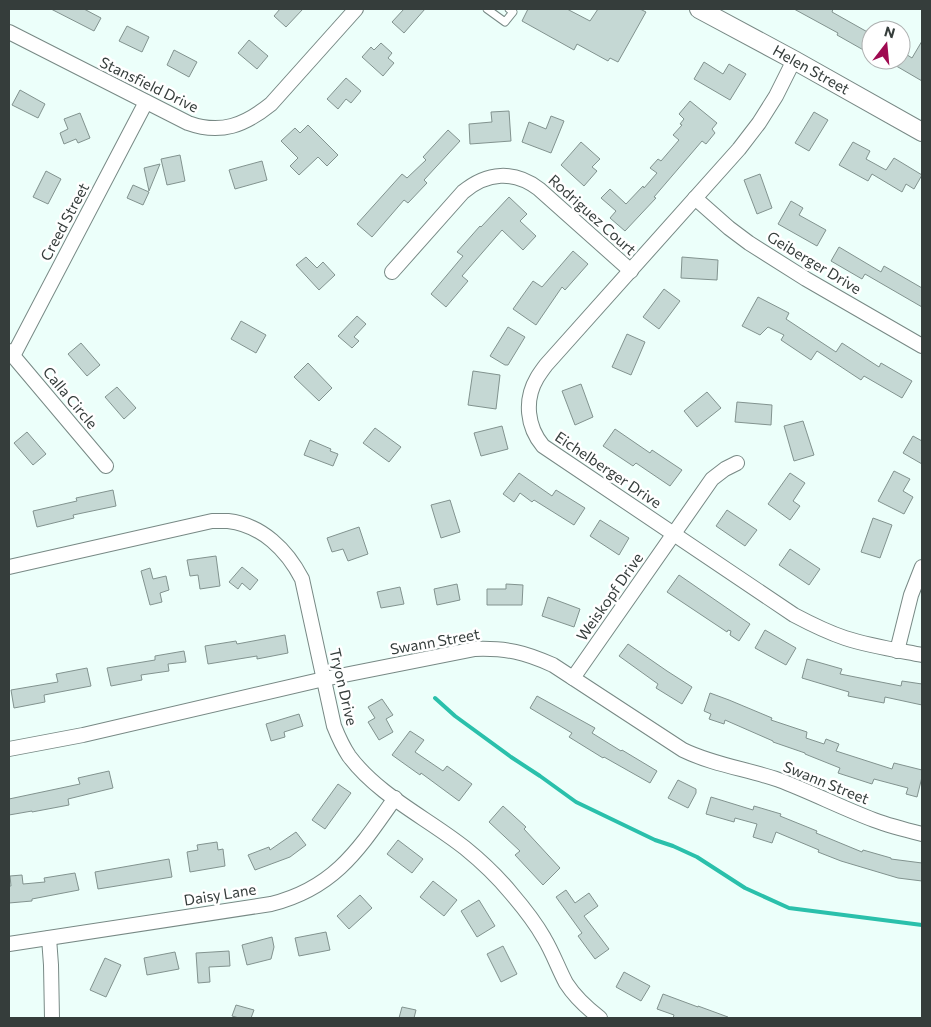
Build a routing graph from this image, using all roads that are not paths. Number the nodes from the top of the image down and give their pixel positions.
1 (356, 9) edge
2 (487, 9) edge
3 (509, 9) edge
4 (699, 9) edge
5 (9, 32) edge
6 (794, 60) junction
7 (146, 102) junction
8 (922, 132) edge
9 (696, 198) junction
10 (631, 271) junction
11 (392, 272) dead end
12 (922, 346) edge
13 (11, 354) edge
14 (737, 463) dead end
15 (106, 466) dead end
16 (674, 534) junction
17 (9, 567) edge
18 (922, 567) edge
19 (897, 651) junction
20 (922, 655) edge
21 (573, 678) junction
22 (324, 679) junction
23 (9, 749) edge
24 (395, 798) junction
25 (922, 834) edge
26 (49, 938) junction
27 (9, 944) edge
28 (591, 1016) edge
29 (52, 1018) edge

1 - 7 street, Stansfield Drive
2 - 3 lane
4 - 6 street, Helen Street
5 - 7 street, Stansfield Drive
6 - 8 street, Helen Street
6 - 9 street, Eichelberger Drive
7 - 13 street, Creed Street
9 - 10 street, Eichelberger Drive
9 - 12 street, Geiberger Drive
10 - 11 street, Rodriguez Court
10 - 16 street, Eichelberger Drive
13 - 15 street, Calla Circle
14 - 16 street, Weiskopf Drive
16 - 19 street, Eichelberger Drive
16 - 21 street, Weiskopf Drive
17 - 22 street, Tryon Drive
18 - 19 street
19 - 20 street, Eichelberger Drive
21 - 22 street, Swann Street
21 - 25 street, Swann Street
22 - 23 street, Swann Street
22 - 24 street, Tryon Drive
24 - 26 street, Daisy Lane
24 - 28 street, Tryon Drive
26 - 27 street, Daisy Lane
26 - 29 street

